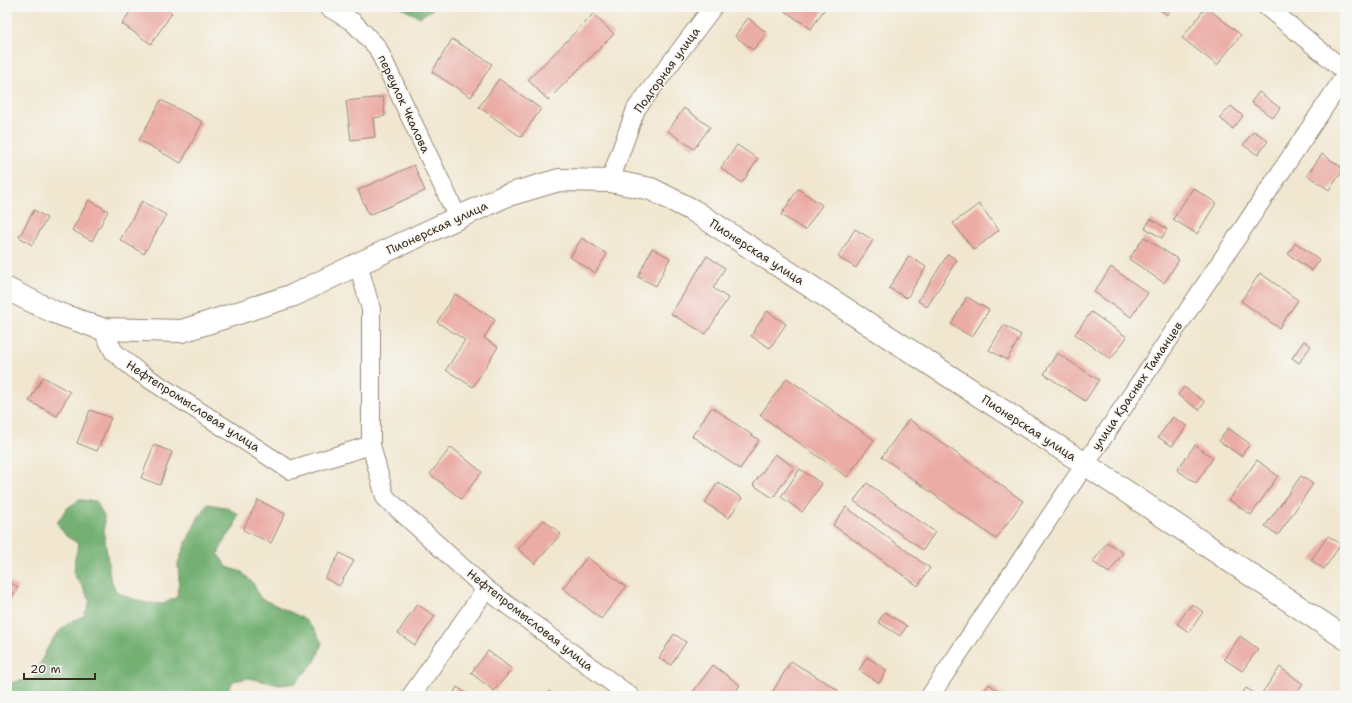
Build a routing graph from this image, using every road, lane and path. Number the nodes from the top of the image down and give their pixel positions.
1 (328, 7) edge
2 (713, 7) edge
3 (1267, 7) edge
4 (1345, 71) edge
5 (1345, 76) edge
6 (610, 181) junction
7 (458, 218) junction
8 (358, 264) junction
9 (7, 289) edge
10 (102, 329) junction
11 (371, 445) junction
12 (1085, 464) junction
13 (486, 589) junction
14 (1345, 638) edge
15 (411, 696) edge
16 (630, 696) edge
17 (930, 696) edge

1 - 7 street, переулок Чкалова
2 - 6 street, Подгорная улица
3 - 4 street
5 - 12 street, улица Красных Таманцев
6 - 7 main road, Пионерская улица
6 - 12 main road, Пионерская улица
7 - 8 main road, Пионерская улица
8 - 10 main road, Пионерская улица
8 - 11 street, Нефтепромысловая улица
9 - 10 main road
10 - 11 street, Нефтепромысловая улица
11 - 13 street, Нефтепромысловая улица
12 - 14 main road, Пионерская улица
12 - 17 street, улица Красных Таманцев
13 - 15 street
13 - 16 street, Нефтепромысловая улица

